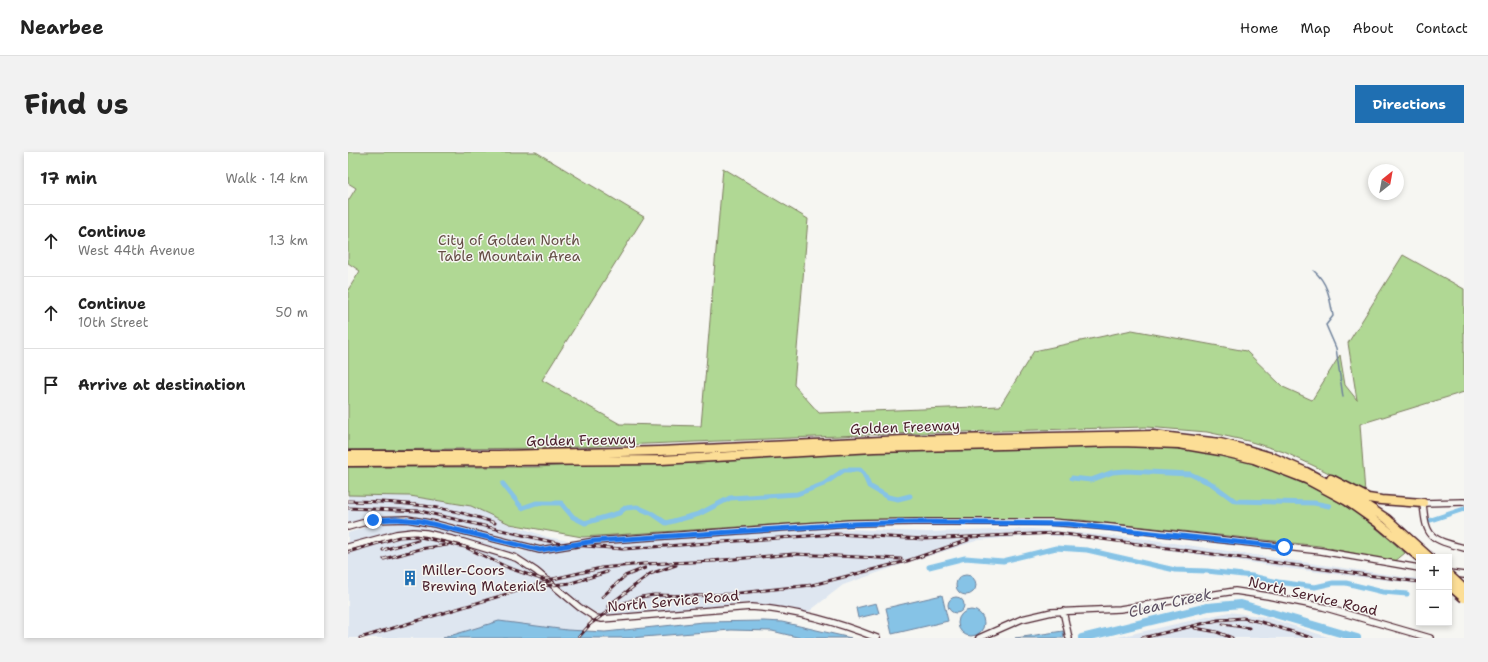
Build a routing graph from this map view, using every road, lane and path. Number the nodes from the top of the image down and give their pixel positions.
1 (348, 455) edge
2 (1274, 458) junction
3 (348, 462) edge
4 (1464, 502) edge
5 (1423, 503) junction
6 (348, 526) edge
7 (348, 547) edge
8 (1464, 548) edge
9 (1416, 554) edge
10 (1427, 554) edge
11 (1416, 567) edge
12 (1452, 574) edge
13 (1464, 575) edge
14 (1452, 577) edge
15 (1452, 587) edge
16 (1464, 589) edge
17 (1464, 598) edge
18 (1063, 611) junction
19 (876, 638) edge
20 (980, 638) edge
21 (1069, 638) edge
22 (1430, 638) edge

1 - 2 highway, Golden Freeway
2 - 5 highway
2 - 10 highway, Golden Freeway
3 - 9 highway, Golden Freeway
4 - 5 street
5 - 8 street
6 - 11 street
7 - 19 street, North Service Road
12 - 13 street
14 - 16 highway, bridge
15 - 17 highway, bridge
18 - 20 street, North Service Road
18 - 21 street
18 - 22 street, North Service Road

